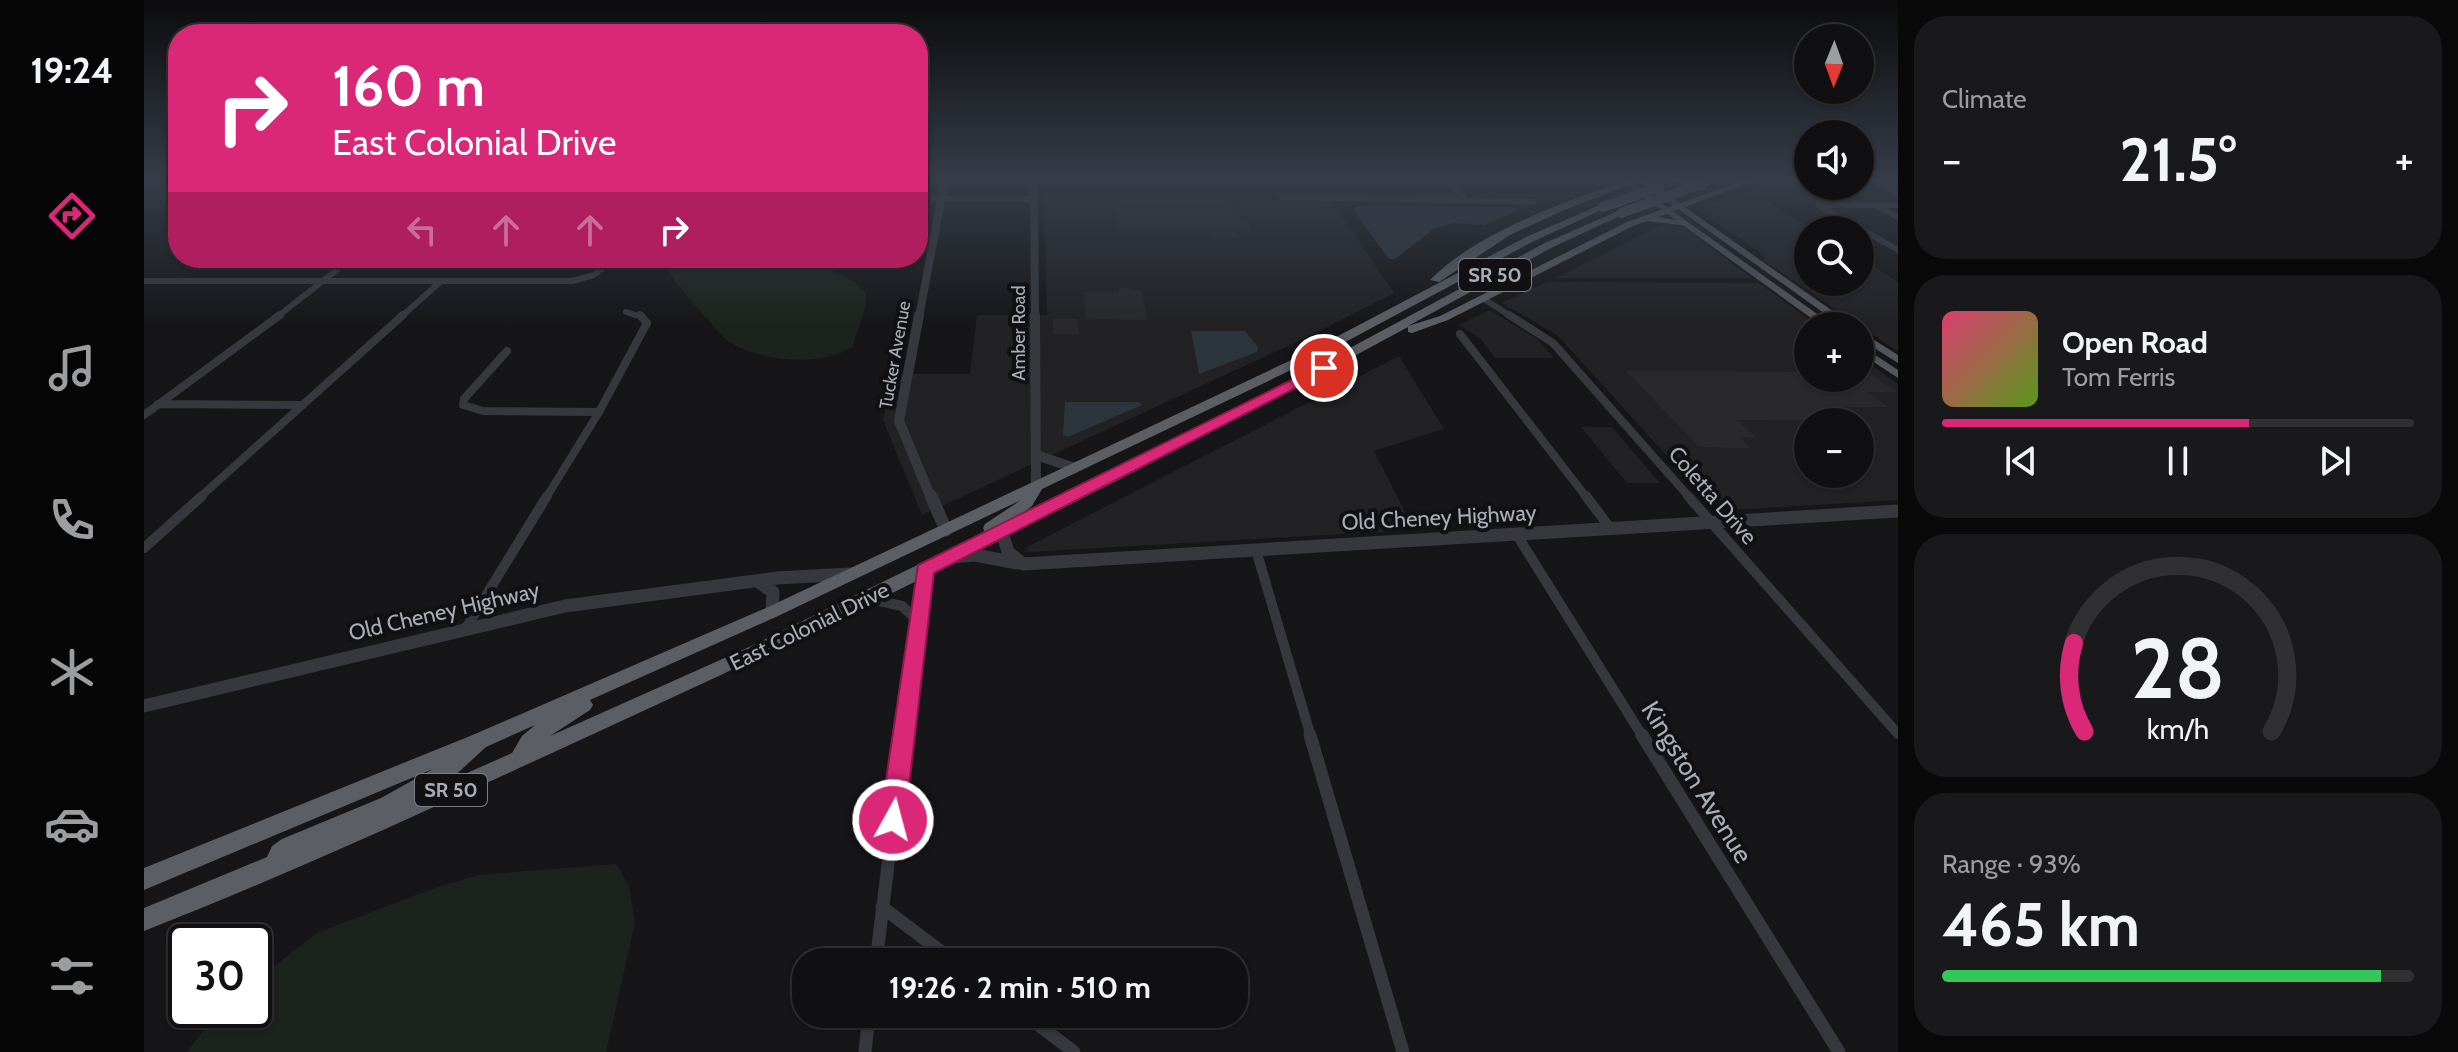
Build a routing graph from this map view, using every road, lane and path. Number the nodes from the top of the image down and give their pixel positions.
1 (935, 228) edge
2 (1034, 228) edge
3 (1523, 228) edge
4 (1555, 228) edge
5 (1587, 228) edge
6 (1620, 228) edge
7 (1691, 228) edge
8 (1711, 228) edge
9 (1859, 228) edge
10 (1898, 250) edge
11 (339, 268) edge
12 (603, 268) edge
13 (928, 268) edge
14 (928, 268) edge
15 (144, 281) edge
16 (320, 282) junction
17 (440, 282) junction
18 (1484, 299) junction
19 (1795, 301) junction
20 (1402, 306) junction
21 (626, 312) dead end
22 (1810, 312) edge
23 (1819, 312) edge
24 (1829, 312) edge
25 (1460, 334) dead end
26 (1373, 341) junction
27 (1874, 344) edge
28 (507, 351) dead end
29 (1874, 351) edge
30 (1306, 358) junction
31 (1874, 358) edge
32 (1898, 360) edge
33 (1898, 367) edge
34 (1898, 375) edge
35 (1262, 401) junction
36 (158, 404) junction
37 (303, 405) junction
38 (599, 412) junction
39 (144, 415) edge
40 (1186, 415) junction
41 (1036, 455) junction
42 (1075, 468) junction
43 (1096, 484) junction
44 (1036, 487) junction
45 (1898, 511) edge
46 (1712, 524) junction
47 (1611, 529) junction
48 (946, 530) junction
49 (1002, 532) junction
50 (1517, 535) junction
51 (144, 548) edge
52 (1256, 550) junction
53 (946, 559) junction
54 (1023, 564) junction
55 (925, 569) junction
56 (853, 574) junction
57 (757, 581) junction
58 (866, 598) junction
59 (772, 612) junction
60 (918, 621) junction
61 (466, 628) junction
62 (640, 672) junction
63 (144, 706) edge
64 (1898, 734) edge
65 (482, 740) junction
66 (518, 761) junction
67 (276, 864) junction
68 (144, 879) edge
69 (882, 907) junction
70 (144, 920) edge
71 (878, 948) edge
72 (936, 948) edge
73 (868, 1028) edge
74 (1042, 1028) edge
75 (865, 1052) edge
76 (1074, 1052) edge
77 (1403, 1052) edge
78 (1839, 1052) edge

1 - 13 street, Tucker Avenue
2 - 41 street, Amber Road
3 - 20 highway
4 - 20 highway, East Colonial Drive / SR 50, bridge
5 - 26 highway, East Colonial Drive / SR 50, bridge
6 - 18 highway
7 - 19 main road
8 - 24 main road
9 - 10 street
11 - 16 street
12 - 17 street
14 - 48 street, Tucker Avenue
15 - 16 street
16 - 17 street
16 - 36 street
17 - 37 street
18 - 26 highway
18 - 46 street, Coletta Drive
19 - 22 main road
19 - 23 main road
20 - 30 highway, East Colonial Drive / SR 50
21 - 38 street
25 - 47 street
26 - 35 highway, East Colonial Drive / SR 50
27 - 32 main road
28 - 38 street
29 - 33 main road
30 - 35 highway
30 - 40 highway, East Colonial Drive / SR 50
31 - 34 main road
35 - 43 highway, East Colonial Drive / SR 50
36 - 37 street
36 - 39 street
37 - 51 street
38 - 61 street
40 - 42 highway, East Colonial Drive / SR 50
40 - 43 highway
41 - 42 street
41 - 44 street, Amber Road
42 - 44 highway, East Colonial Drive / SR 50
43 - 49 highway, East Colonial Drive / SR 50
44 - 48 highway, East Colonial Drive / SR 50
44 - 53 highway
45 - 46 street, Old Cheney Highway
46 - 47 street, Old Cheney Highway
46 - 64 street, Coletta Drive
47 - 50 street, Old Cheney Highway
48 - 56 highway, East Colonial Drive / SR 50
49 - 53 highway, East Colonial Drive / SR 50
49 - 54 street
50 - 52 street, Old Cheney Highway
50 - 78 street, Kingston Avenue
52 - 54 street, Old Cheney Highway
52 - 77 street
53 - 54 street, Old Cheney Highway
53 - 55 highway, East Colonial Drive / SR 50
55 - 58 highway, East Colonial Drive / SR 50
55 - 60 street
56 - 57 street, Old Cheney Highway
56 - 59 highway, East Colonial Drive / SR 50
57 - 59 street
57 - 61 street, Old Cheney Highway
58 - 60 street
58 - 66 highway, East Colonial Drive / SR 50
59 - 62 highway, East Colonial Drive / SR 50
60 - 69 street
61 - 63 street, Old Cheney Highway
62 - 65 highway, East Colonial Drive / SR 50
62 - 66 highway
65 - 67 highway
65 - 68 highway, East Colonial Drive / SR 50
66 - 67 highway, East Colonial Drive / SR 50
67 - 70 highway, East Colonial Drive / SR 50
69 - 71 street
69 - 72 street
73 - 75 street
74 - 76 street

